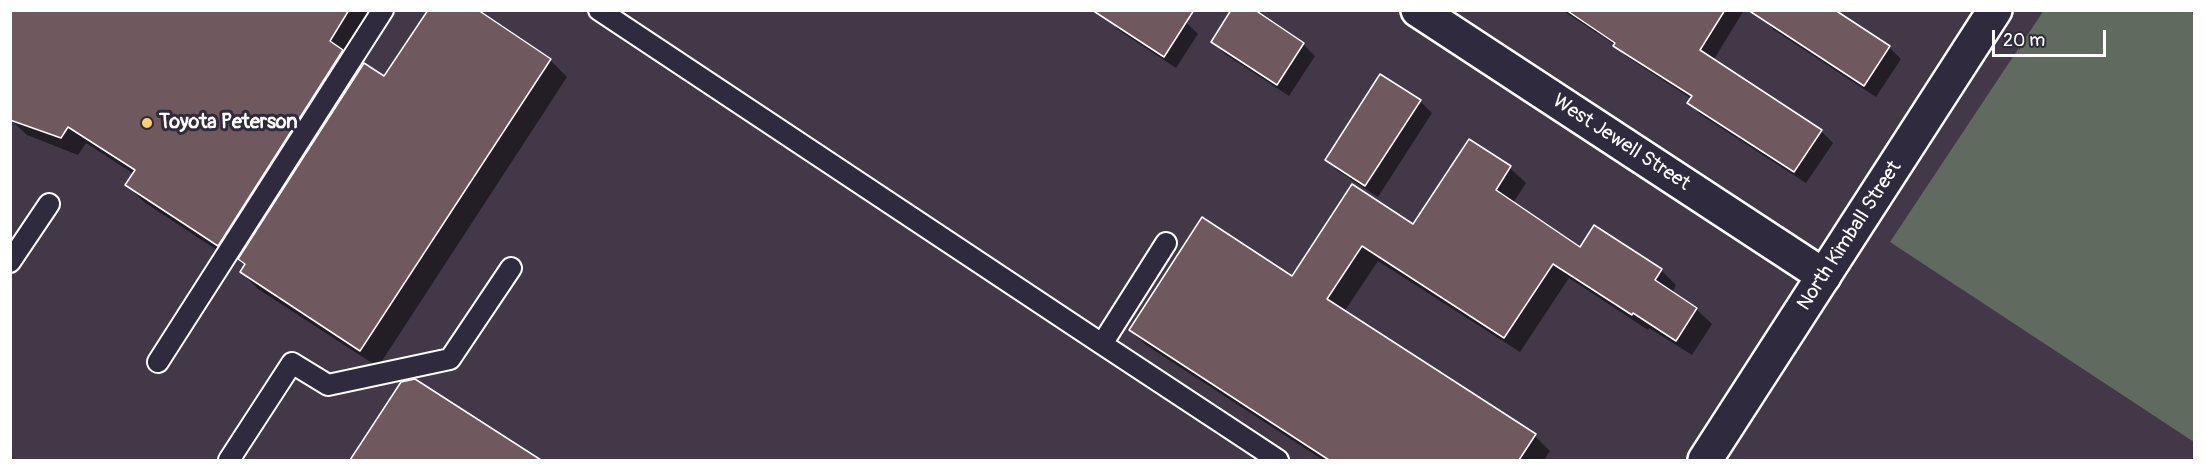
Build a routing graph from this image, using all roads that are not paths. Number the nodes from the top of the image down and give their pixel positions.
1 (383, 10) edge
2 (599, 10) edge
3 (1418, 10) edge
4 (1995, 10) edge
5 (49, 204) dead end
6 (1166, 243) dead end
7 (10, 262) edge
8 (511, 268) dead end
9 (1824, 276) junction
10 (1102, 344) junction
11 (158, 362) dead end
12 (229, 460) edge
13 (1278, 460) edge
14 (1705, 460) edge

1 - 11 lane
2 - 10 lane
3 - 9 street, West Jewell Street
4 - 9 street, North Kimball Street
5 - 7 lane
6 - 10 lane
8 - 12 lane
9 - 14 street, North Kimball Street
10 - 13 lane

